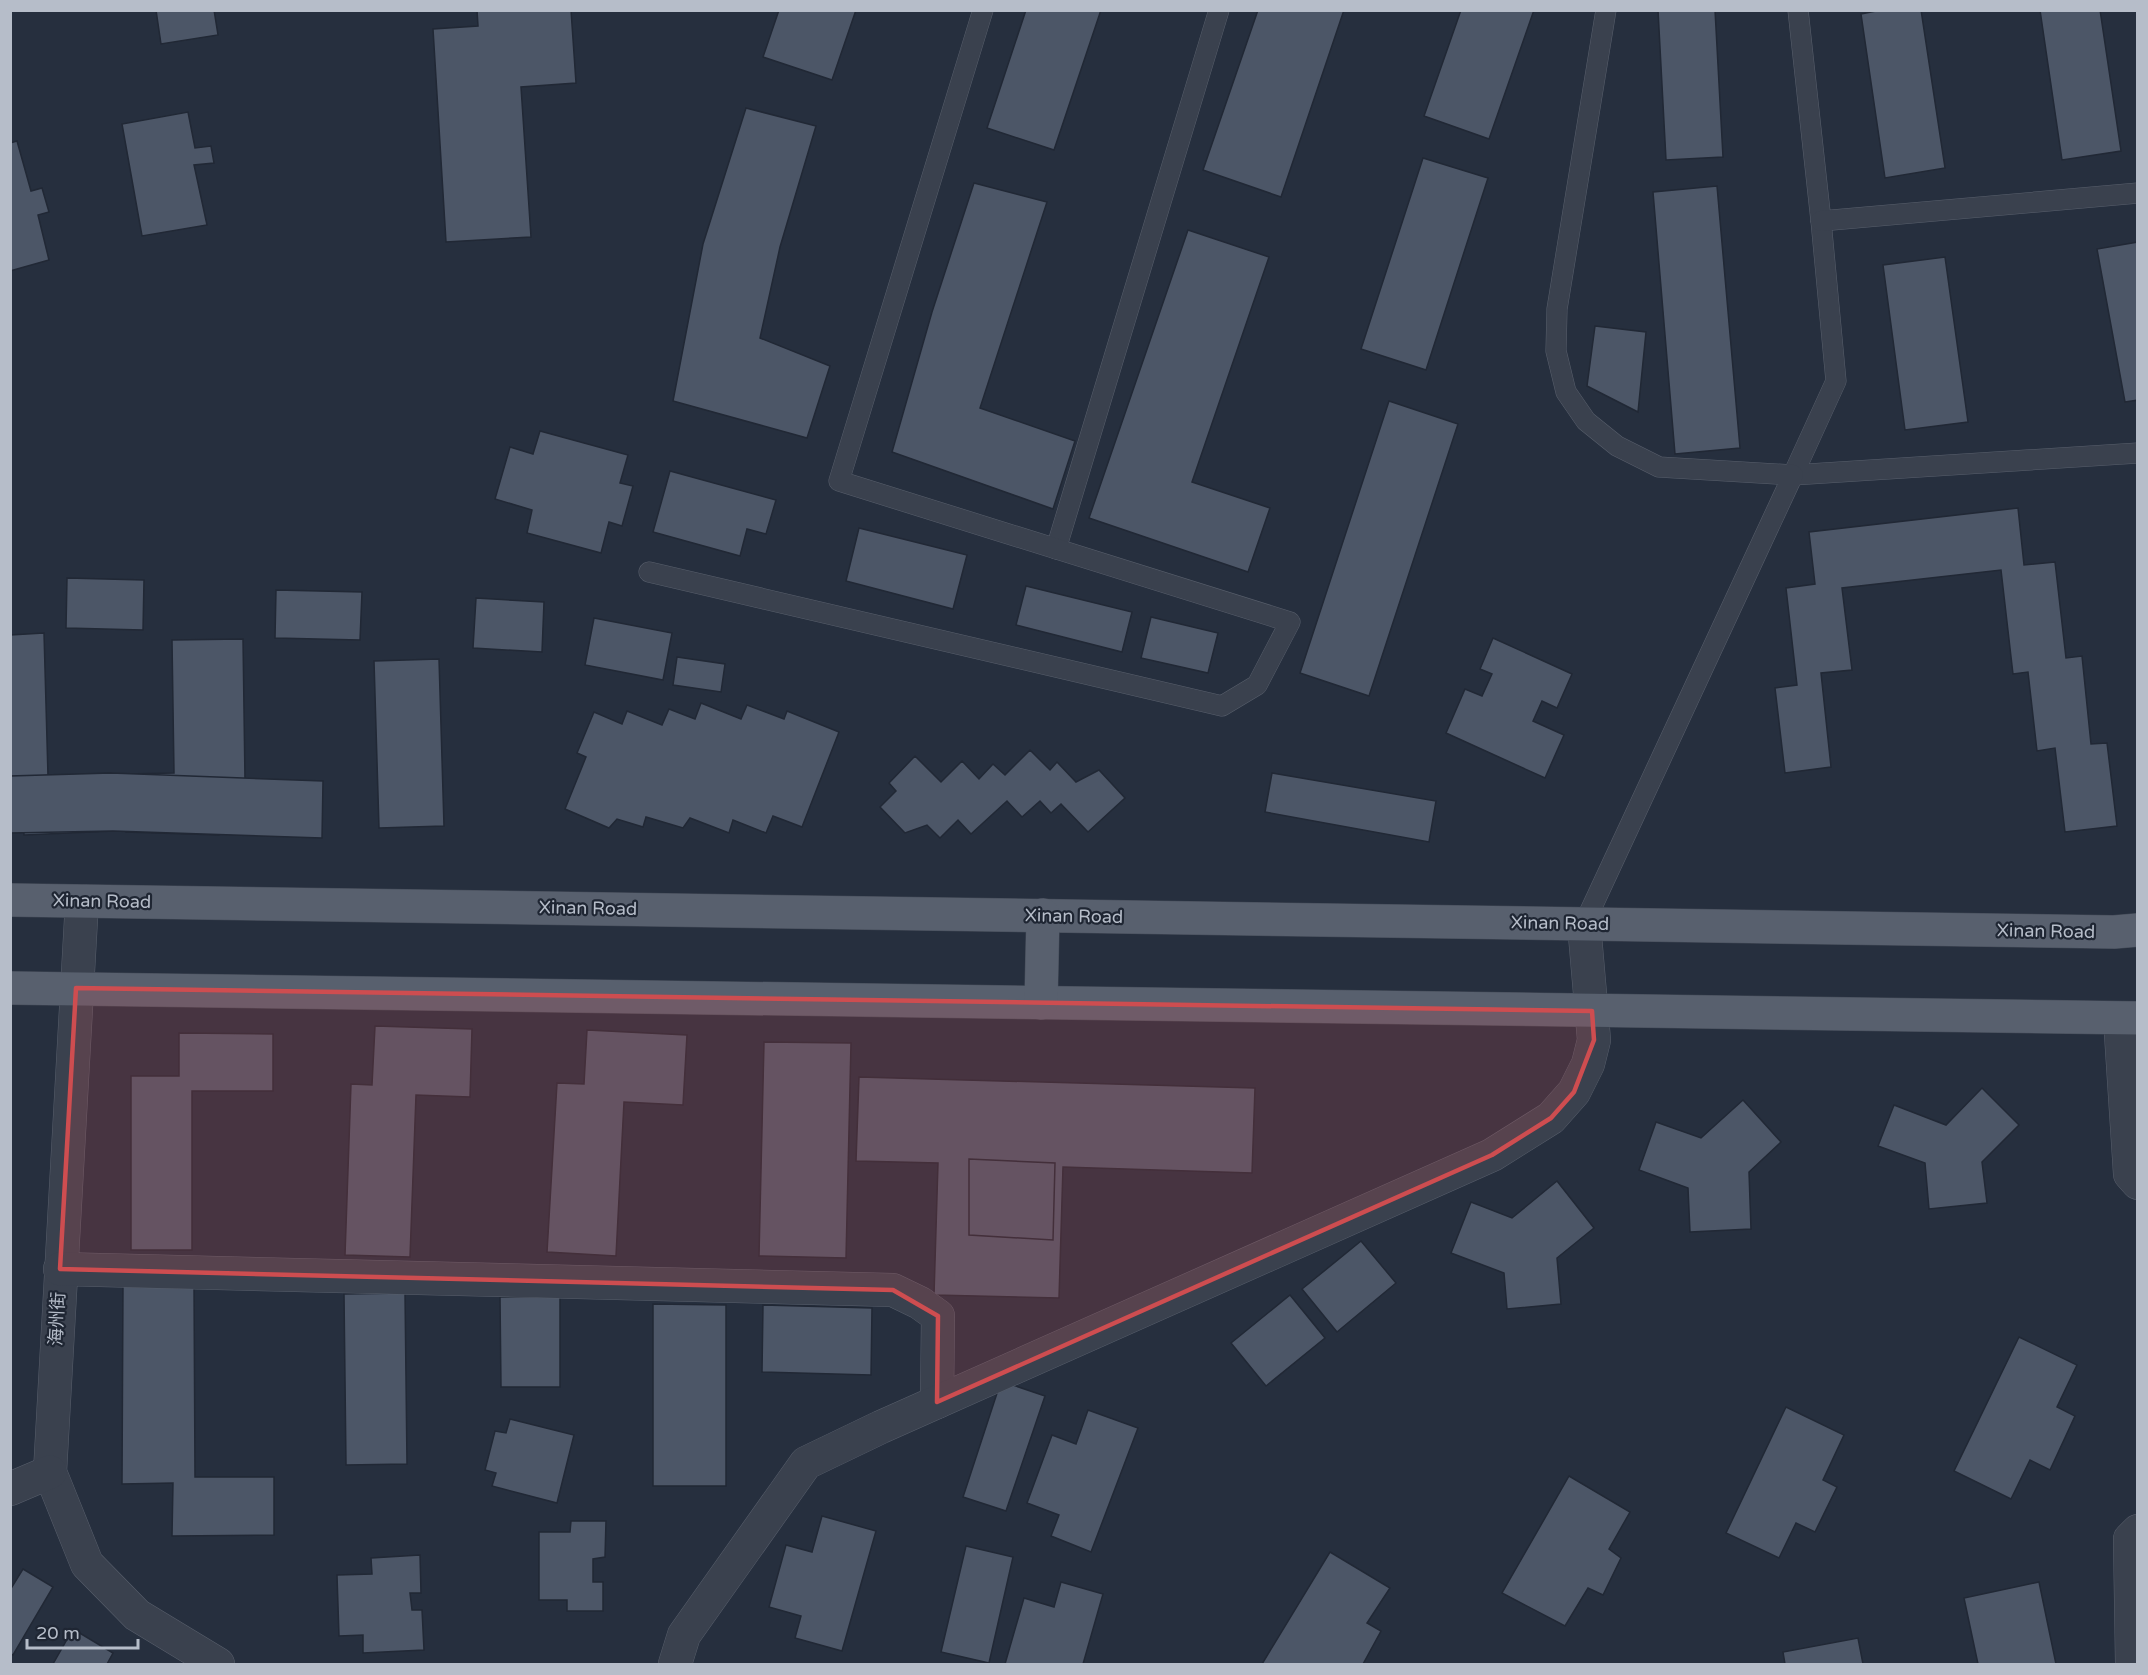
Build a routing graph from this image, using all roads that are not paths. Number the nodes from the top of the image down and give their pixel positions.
1 (983, 10) edge
2 (1219, 10) edge
3 (1606, 10) edge
4 (1798, 10) edge
5 (2138, 194) edge
6 (1821, 221) junction
7 (2138, 453) edge
8 (1793, 475) junction
9 (1056, 549) junction
10 (649, 572) dead end
11 (10, 900) edge
12 (82, 901) junction
13 (1044, 915) junction
14 (1584, 924) junction
15 (2138, 930) edge
16 (10, 988) edge
17 (76, 988) junction
18 (1041, 1003) junction
19 (1592, 1011) junction
20 (2129, 1019) edge
21 (2138, 1184) edge
22 (60, 1269) junction
23 (937, 1402) junction
24 (50, 1472) junction
25 (10, 1489) edge
26 (2138, 1530) edge
27 (218, 1665) edge
28 (675, 1665) edge
29 (2132, 1665) edge

1 - 9 lane
2 - 9 lane
3 - 8 lane
4 - 6 lane
5 - 6 lane
6 - 8 lane
7 - 8 lane
8 - 14 lane
9 - 10 lane
11 - 12 main road, Xinan Road
12 - 13 main road, Xinan Road
12 - 17 street, 海州街
13 - 14 main road, Xinan Road
13 - 18 main road
14 - 15 main road, Xinan Road
14 - 19 street
16 - 17 main road
17 - 18 main road
17 - 22 street, 海州街
18 - 19 main road
19 - 20 main road
19 - 23 street
20 - 21 street
22 - 23 street
22 - 24 street, 海州街
23 - 28 street
24 - 25 street
24 - 27 street, 海州街
26 - 29 street

